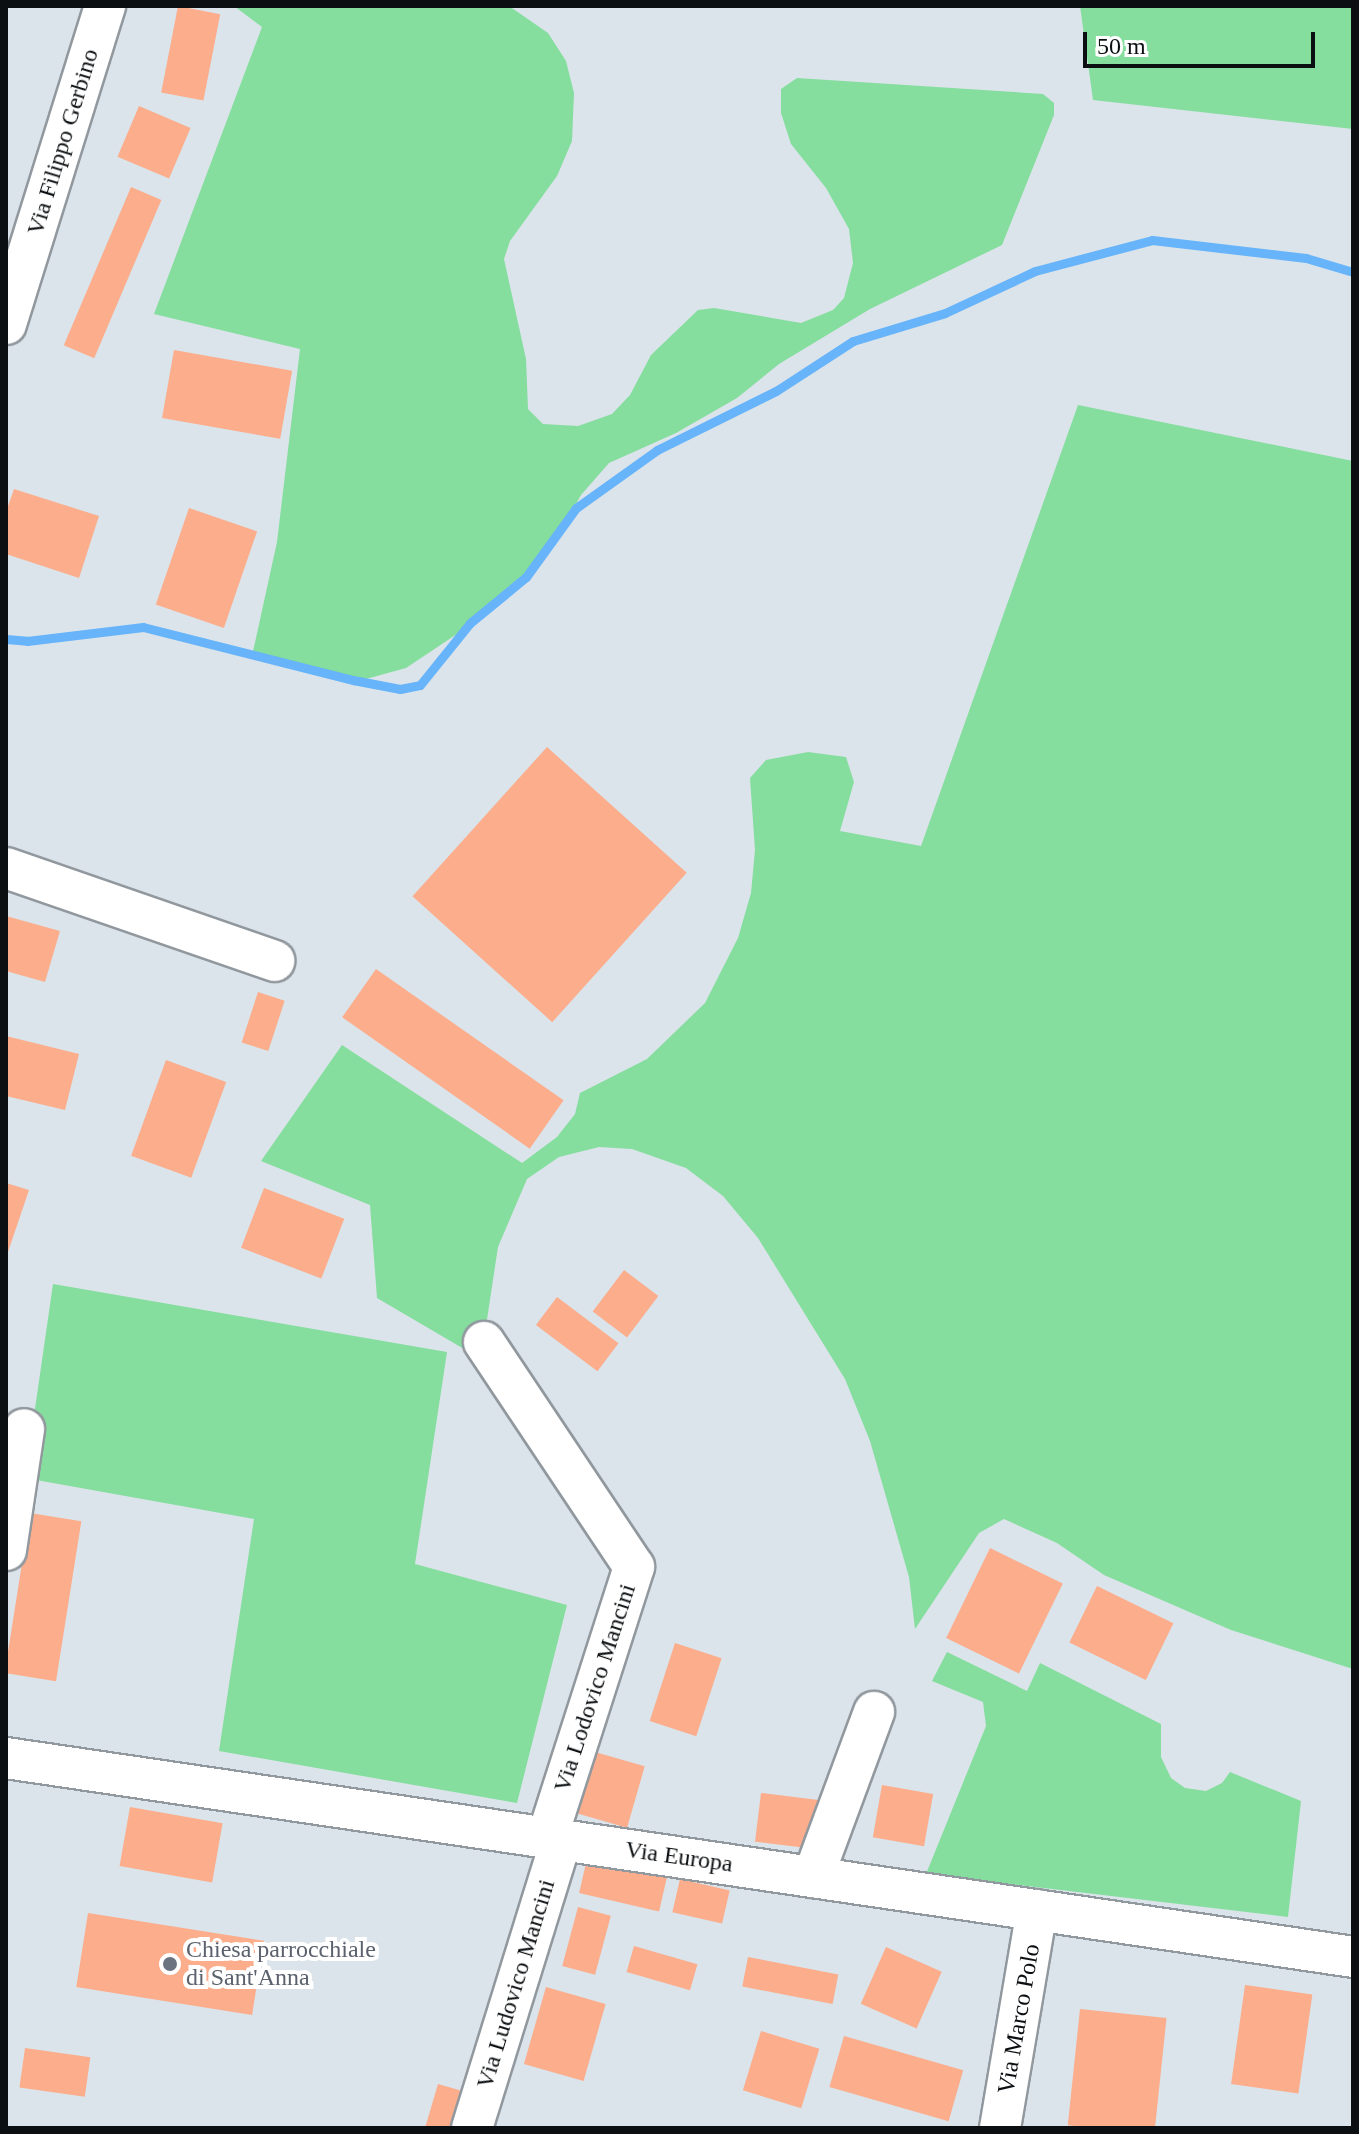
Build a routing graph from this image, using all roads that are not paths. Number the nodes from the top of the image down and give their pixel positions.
1 (105, 6) edge
2 (6, 324) edge
3 (6, 868) edge
4 (274, 961) dead end
5 (484, 1342) dead end
6 (24, 1429) dead end
7 (6, 1550) edge
8 (874, 1712) dead end
9 (6, 1758) edge
10 (554, 1839) junction
11 (813, 1877) junction
12 (1037, 1910) junction
13 (1353, 1957) edge
14 (472, 2128) edge
15 (1000, 2128) edge

1 - 2 street, Via Filippo Gerbino
3 - 4 street
5 - 10 street, Via Lodovico Mancini
6 - 7 street
8 - 11 street
9 - 10 street, Via Europa
10 - 11 street, Via Europa
10 - 14 street, Via Ludovico Mancini
11 - 12 street, Via Europa
12 - 13 street, Via Europa
12 - 15 street, Via Marco Polo

